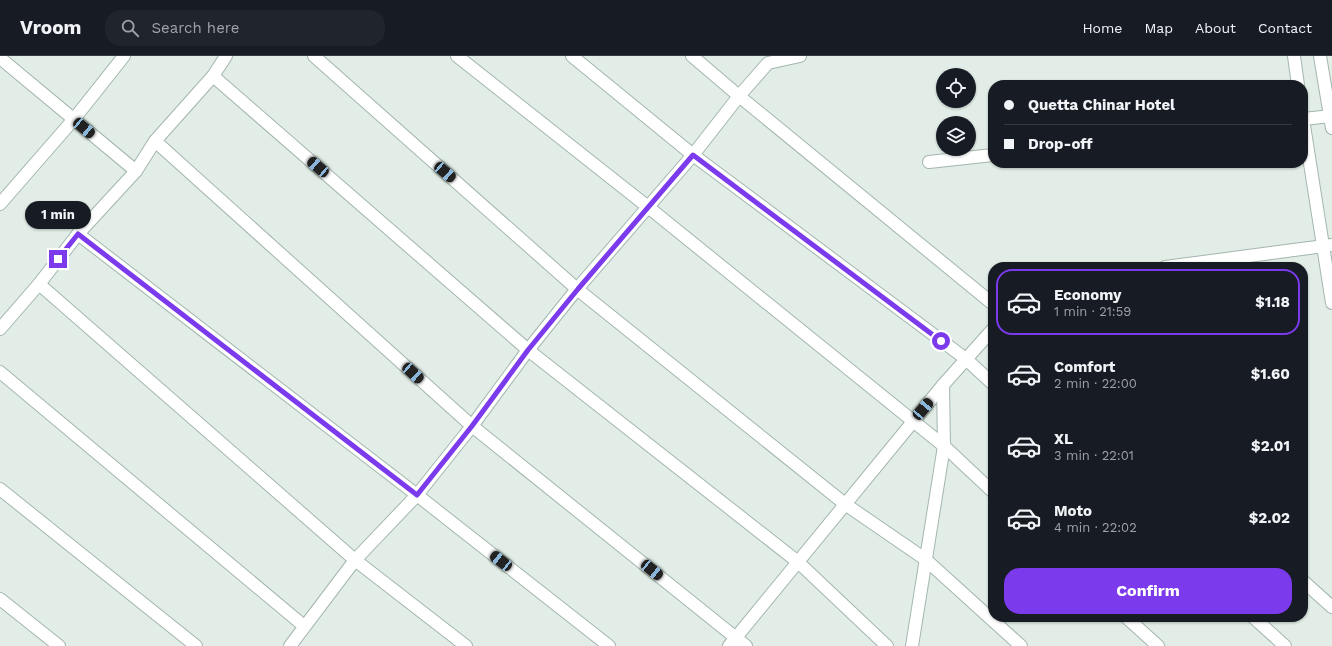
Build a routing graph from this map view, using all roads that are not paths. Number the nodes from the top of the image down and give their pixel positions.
1 (124, 56) edge
2 (226, 56) edge
3 (314, 56) edge
4 (457, 56) edge
5 (572, 56) edge
6 (692, 56) edge
7 (800, 56) edge
8 (1294, 56) edge
9 (1320, 56) edge
10 (3, 60) edge
11 (213, 76) junction
12 (1297, 80) edge
13 (739, 96) junction
14 (1331, 116) edge
15 (1308, 118) edge
16 (74, 119) junction
17 (1332, 128) edge
18 (155, 140) junction
19 (1308, 144) edge
20 (693, 155) junction
21 (988, 156) edge
22 (929, 162) dead end
23 (136, 171) junction
24 (0, 204) edge
25 (648, 207) junction
26 (78, 234) junction
27 (1328, 245) edge
28 (1202, 262) edge
29 (39, 284) junction
30 (578, 289) junction
31 (988, 300) edge
32 (1332, 303) edge
33 (0, 329) edge
34 (988, 335) edge
35 (528, 350) junction
36 (966, 360) junction
37 (0, 372) edge
38 (988, 380) edge
39 (943, 385) junction
40 (913, 421) junction
41 (472, 426) junction
42 (944, 446) junction
43 (988, 487) edge
44 (0, 488) edge
45 (417, 495) junction
46 (845, 504) junction
47 (925, 559) junction
48 (355, 560) junction
49 (798, 562) junction
50 (1308, 585) edge
51 (0, 599) edge
52 (1332, 607) edge
53 (988, 616) edge
54 (995, 622) edge
55 (1132, 622) edge
56 (1259, 622) edge
57 (304, 626) junction
58 (732, 642) edge
59 (59, 646) edge
60 (196, 646) edge
61 (290, 646) edge
62 (466, 646) edge
63 (609, 646) edge
64 (746, 646) edge
65 (888, 646) edge
66 (912, 646) edge
67 (1021, 646) edge
68 (1158, 646) edge
69 (1285, 646) edge

1 - 16 street
2 - 11 street
3 - 30 street
4 - 25 street
5 - 20 street
6 - 13 street
7 - 13 street
8 - 12 street
9 - 14 street
10 - 16 street
11 - 18 street
11 - 35 street
13 - 20 street
13 - 31 street
14 - 15 street
14 - 17 street
16 - 23 street
16 - 24 street
18 - 23 street
18 - 41 street
19 - 27 street
20 - 25 street
20 - 36 street
21 - 22 street
23 - 26 street
25 - 30 street
25 - 40 street
26 - 29 street
26 - 45 street
27 - 28 street
27 - 32 street
29 - 33 street
29 - 48 street
30 - 35 street
30 - 46 street
34 - 36 street
35 - 41 street
35 - 49 street
36 - 38 street
36 - 39 street
37 - 57 street
39 - 40 street
39 - 42 street
40 - 42 street
40 - 46 street
41 - 45 street
41 - 58 street
42 - 43 street
42 - 47 street
44 - 60 street
45 - 48 street
45 - 63 street
46 - 47 street
46 - 49 street
47 - 53 street
47 - 66 street
48 - 57 street
48 - 62 street
49 - 58 street
49 - 65 street
50 - 52 street
51 - 59 street
54 - 67 street
55 - 68 street
56 - 69 street
57 - 61 street
58 - 64 street

